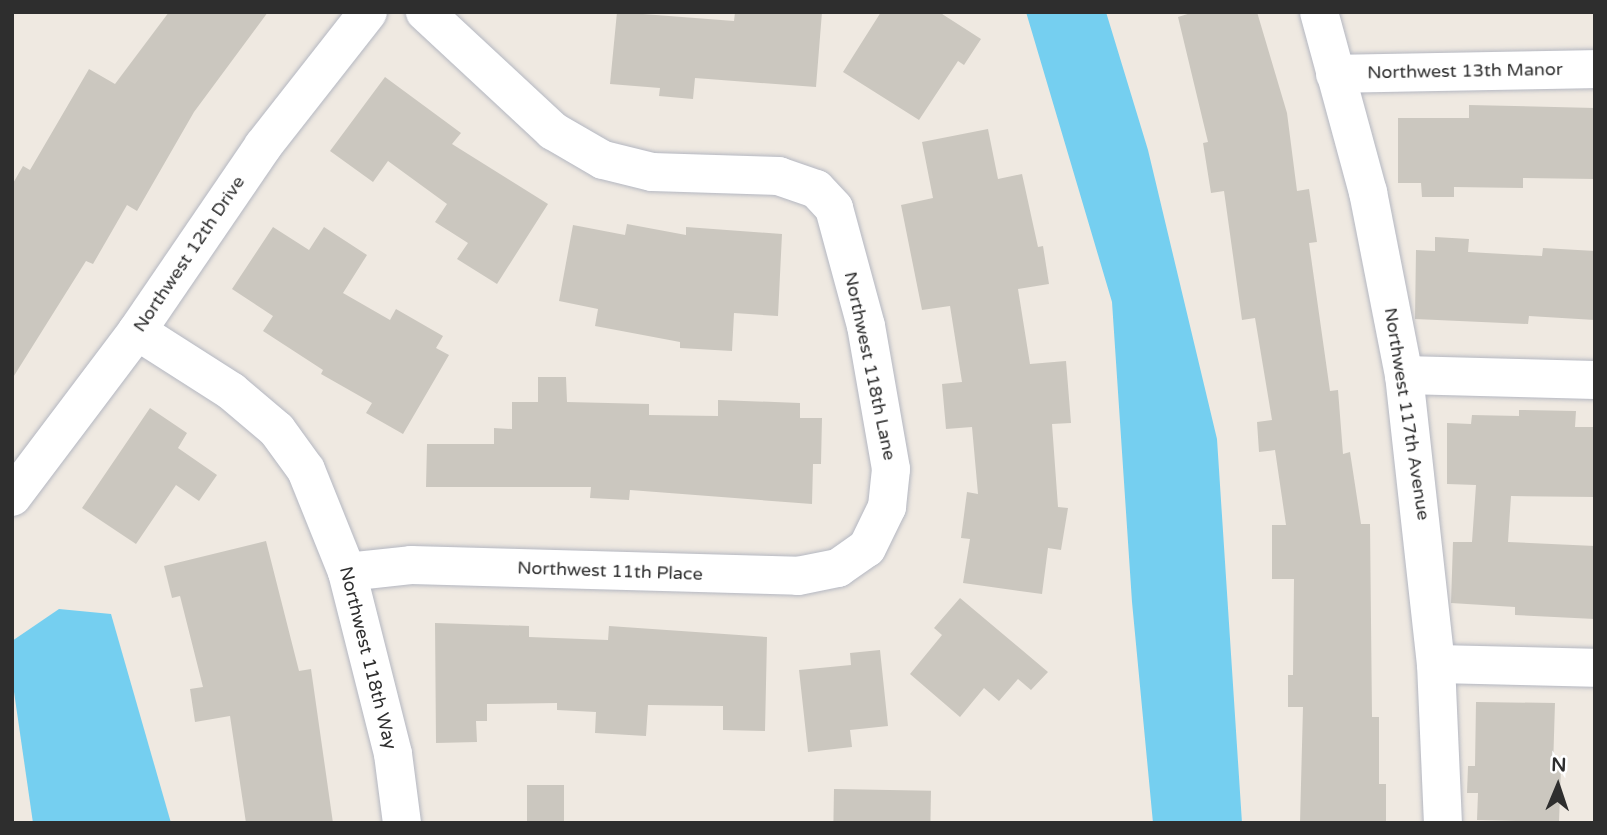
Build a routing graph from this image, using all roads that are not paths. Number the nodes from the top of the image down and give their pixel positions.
1 (368, 12) edge
2 (425, 12) edge
3 (1319, 12) edge
4 (1595, 69) edge
5 (1335, 74) junction
6 (137, 331) junction
7 (1404, 375) junction
8 (1595, 380) edge
9 (12, 497) edge
10 (867, 548) joint
11 (347, 572) junction
12 (1436, 664) junction
13 (1595, 668) edge
14 (402, 823) edge
15 (1443, 823) edge

1 - 6 street, Northwest 12th Drive
2 - 10 street, Northwest 118th Lane
3 - 5 street, Northwest 117th Avenue
4 - 5 street, Northwest 13th Manor
5 - 7 street, Northwest 117th Avenue
6 - 9 street, Northwest 12th Drive
6 - 11 street, Northwest 118th Way
7 - 8 street
7 - 12 street, Northwest 117th Avenue
10 - 11 street, Northwest 11th Place
11 - 14 street, Northwest 118th Way
12 - 13 street
12 - 15 street, Northwest 117th Avenue

